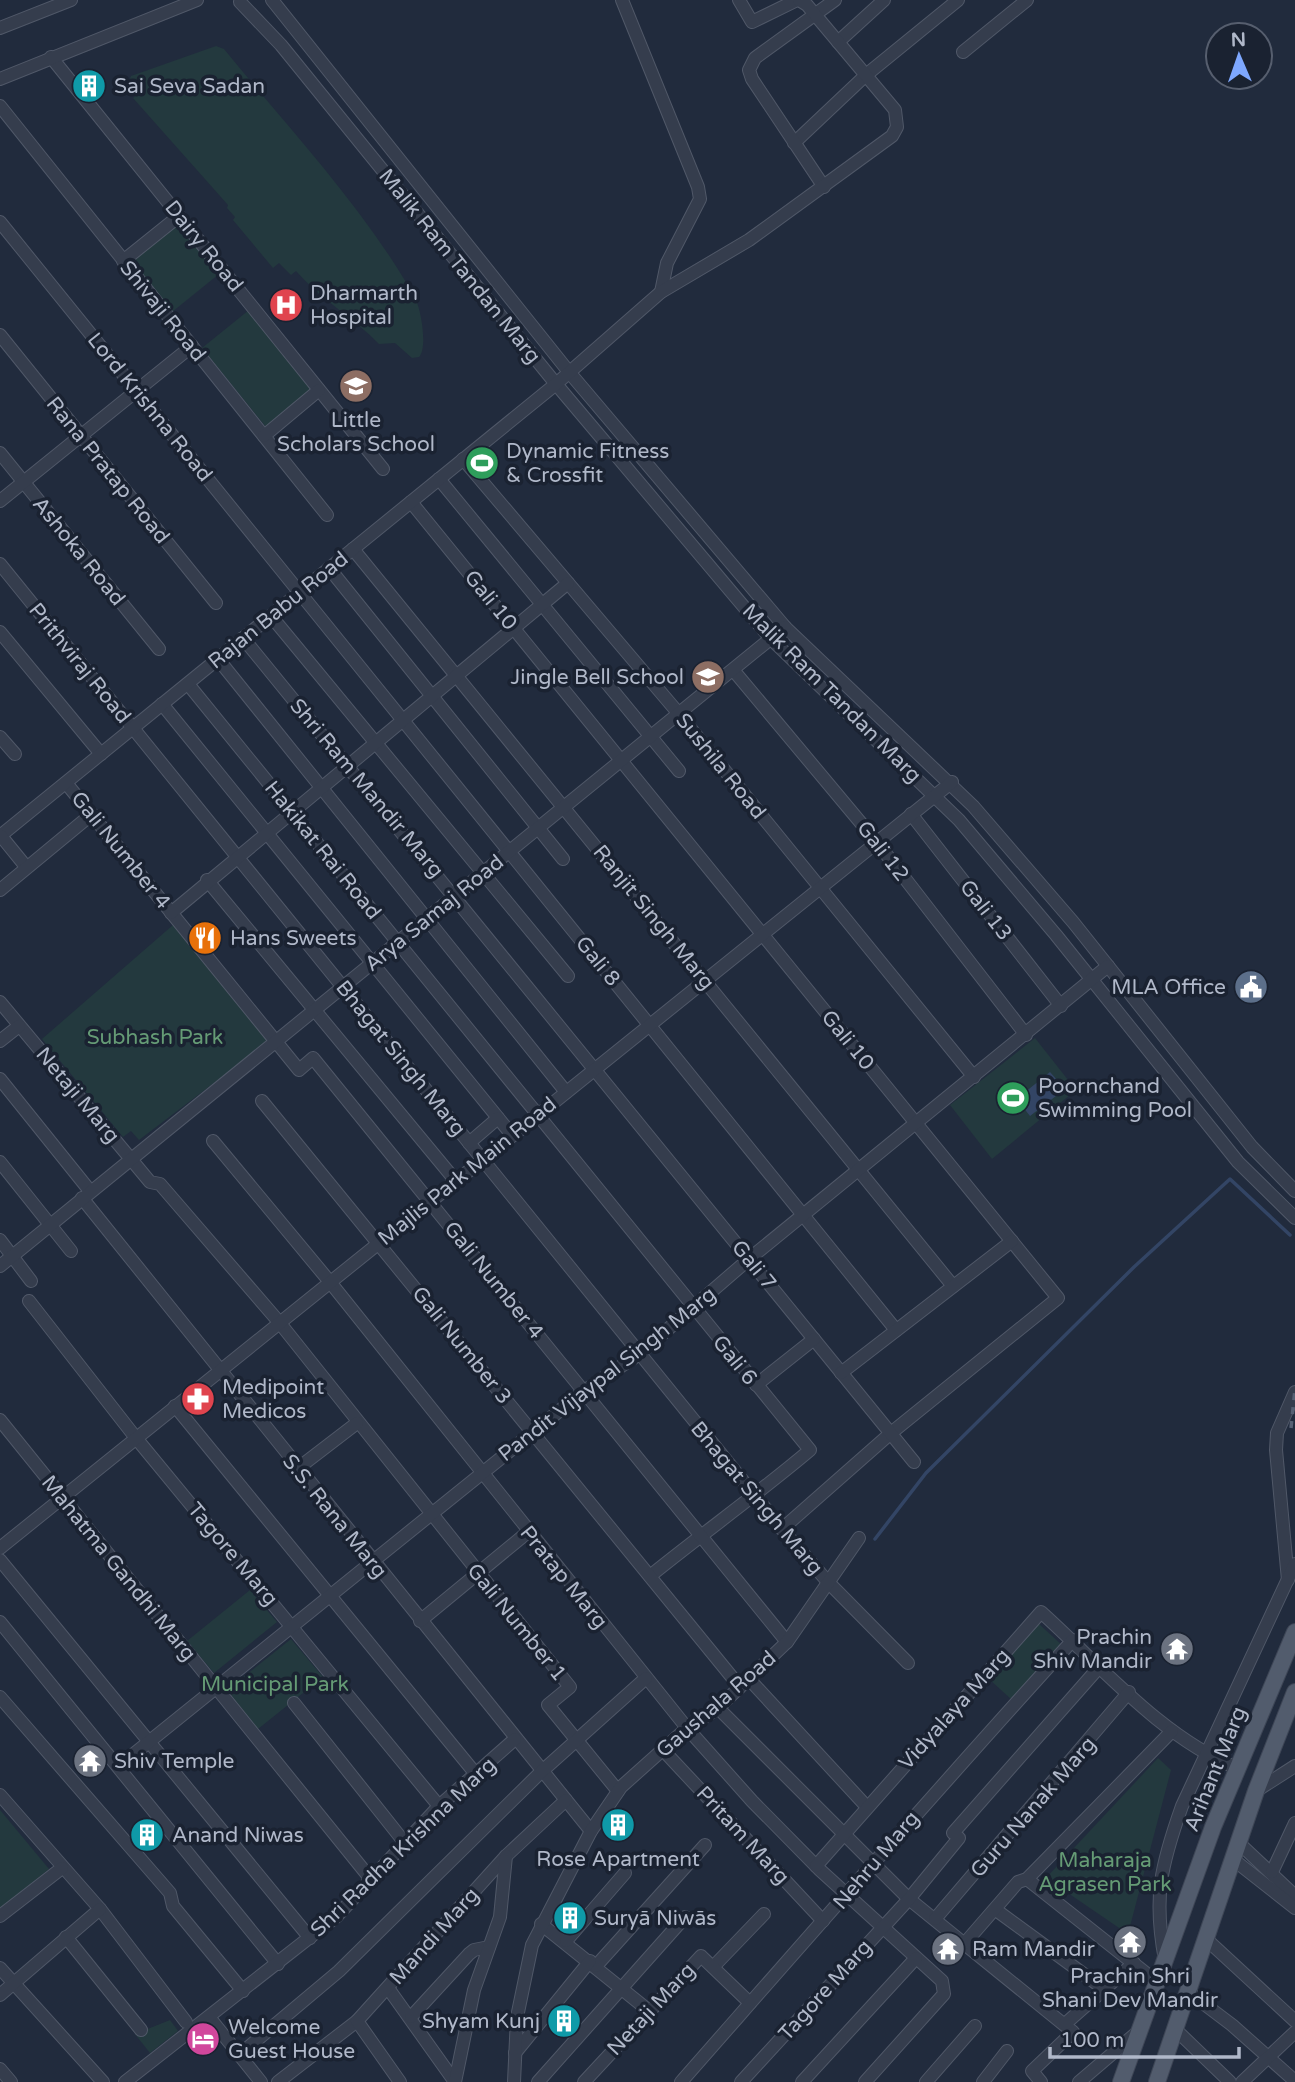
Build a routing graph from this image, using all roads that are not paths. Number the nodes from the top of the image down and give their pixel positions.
1 (71, 0) edge
2 (197, 0) edge
3 (254, 0) edge
4 (272, 0) edge
5 (622, 0) edge
6 (739, 0) edge
7 (798, 0) edge
8 (835, 0) edge
9 (884, 0) edge
10 (958, 0) edge
11 (1027, 0) edge
12 (237, 1) edge
13 (182, 3) edge
14 (815, 15) junction
15 (0, 29) edge
16 (838, 42) junction
17 (963, 52) dead end
18 (51, 57) junction
19 (866, 75) junction
20 (0, 79) edge
21 (0, 106) edge
22 (794, 143) junction
23 (824, 187) junction
24 (179, 216) junction
25 (0, 222) edge
26 (123, 261) junction
27 (661, 292) junction
28 (0, 335) edge
29 (192, 346) junction
30 (569, 372) junction
31 (556, 384) junction
32 (137, 390) junction
33 (319, 390) junction
34 (80, 436) junction
35 (264, 436) junction
36 (0, 453) edge
37 (463, 459) junction
38 (383, 469) dead end
39 (439, 479) junction
40 (23, 482) junction
41 (0, 501) edge
42 (411, 502) junction
43 (327, 514) dead end
44 (354, 548) junction
45 (0, 565) edge
46 (329, 568) junction
47 (568, 583) junction
48 (299, 593) junction
49 (216, 603) dead end
50 (541, 605) junction
51 (271, 616) junction
52 (785, 627) junction
53 (514, 628) junction
54 (0, 632) edge
55 (243, 638) junction
56 (771, 639) junction
57 (159, 649) dead end
58 (218, 659) junction
59 (734, 671) junction
60 (457, 675) junction
61 (188, 684) junction
62 (433, 697) junction
63 (162, 704) junction
64 (678, 715) junction
65 (403, 723) junction
66 (133, 728) junction
67 (0, 737) edge
68 (649, 738) junction
69 (378, 744) junction
70 (15, 754) dead end
71 (100, 754) junction
72 (622, 761) junction
73 (349, 767) junction
74 (679, 771) dead end
75 (951, 782) junction
76 (66, 783) junction
77 (322, 789) junction
78 (934, 795) junction
79 (566, 807) junction
80 (293, 813) junction
81 (92, 814) junction
82 (911, 814) junction
83 (539, 829) junction
84 (266, 834) junction
85 (0, 836) edge
86 (999, 837) junction
87 (876, 841) junction
88 (984, 849) junction
89 (510, 852) junction
90 (237, 857) junction
91 (563, 859) dead end
92 (23, 863) dead end
93 (483, 873) junction
94 (207, 880) junction
95 (818, 887) junction
96 (0, 890) edge
97 (455, 895) junction
98 (171, 913) junction
99 (425, 919) junction
100 (761, 933) junction
101 (398, 941) junction
102 (370, 963) junction
103 (1108, 966) junction
104 (568, 976) dead end
105 (704, 979) junction
106 (1093, 979) junction
107 (344, 986) junction
108 (0, 1002) edge
109 (1061, 1006) junction
110 (314, 1009) junction
111 (650, 1024) junction
112 (19, 1026) junction
113 (1026, 1035) junction
114 (0, 1041) edge
115 (277, 1042) junction
116 (593, 1070) junction
117 (974, 1077) junction
118 (0, 1079) edge
119 (566, 1092) junction
120 (262, 1101) dead end
121 (538, 1114) junction
122 (498, 1118) junction
123 (916, 1124) junction
124 (512, 1135) junction
125 (213, 1140) dead end
126 (468, 1143) junction
127 (132, 1158) junction
128 (481, 1159) junction
129 (0, 1162) edge
130 (858, 1171) junction
131 (455, 1180) junction
132 (1295, 1191) edge
133 (86, 1194) junction
134 (430, 1200) junction
135 (803, 1215) junction
136 (1295, 1218) edge
137 (51, 1225) junction
138 (0, 1240) edge
139 (1012, 1241) junction
140 (379, 1242) junction
141 (71, 1251) dead end
142 (13, 1255) junction
143 (750, 1259) junction
144 (0, 1266) edge
145 (32, 1280) dead end
146 (330, 1282) junction
147 (953, 1286) junction
148 (29, 1301) dead end
149 (695, 1309) junction
150 (279, 1322) junction
151 (896, 1330) junction
152 (814, 1339) junction
153 (638, 1355) junction
154 (219, 1370) junction
155 (841, 1373) junction
156 (756, 1385) junction
157 (584, 1391) junction
158 (1295, 1392) edge
159 (175, 1406) junction
160 (0, 1420) edge
161 (357, 1423) junction
162 (533, 1432) junction
163 (891, 1433) junction
164 (136, 1438) junction
165 (914, 1462) dead end
166 (298, 1469) junction
167 (481, 1473) junction
168 (62, 1497) junction
169 (755, 1497) junction
170 (431, 1514) junction
171 (782, 1529) junction
172 (528, 1532) junction
173 (701, 1535) junction
174 (859, 1538) dead end
175 (0, 1548) edge
176 (0, 1560) edge
177 (373, 1563) junction
178 (1295, 1564) edge
179 (477, 1572) junction
180 (650, 1576) junction
181 (1288, 1580) junction
182 (828, 1582) junction
183 (332, 1595) junction
184 (420, 1621) junction
185 (0, 1622) edge
186 (292, 1626) junction
187 (1295, 1632) edge
188 (1073, 1640) junction
189 (787, 1642) junction
190 (908, 1663) dead end
191 (1101, 1665) junction
192 (646, 1678) junction
193 (745, 1683) junction
194 (216, 1688) junction
195 (1129, 1692) junction
196 (1295, 1692) edge
197 (0, 1697) edge
198 (294, 1703) dead end
199 (718, 1708) junction
200 (687, 1728) junction
201 (1172, 1731) junction
202 (515, 1739) junction
203 (151, 1741) junction
204 (576, 1741) junction
205 (663, 1749) junction
206 (1206, 1755) junction
207 (120, 1766) junction
208 (1295, 1766) edge
209 (1237, 1768) junction
210 (541, 1772) junction
211 (475, 1773) junction
212 (618, 1791) junction
213 (1256, 1791) junction
214 (0, 1795) edge
215 (566, 1800) junction
216 (439, 1806) junction
217 (867, 1807) junction
218 (1295, 1823) edge
219 (591, 1831) junction
220 (842, 1834) junction
221 (405, 1843) junction
222 (705, 1844) dead end
223 (1237, 1852) junction
224 (506, 1856) junction
225 (872, 1864) junction
226 (816, 1866) junction
227 (62, 1868) junction
228 (1272, 1872) junction
229 (625, 1873) dead end
230 (370, 1878) junction
231 (1027, 1879) junction
232 (848, 1896) junction
233 (1295, 1896) edge
234 (909, 1899) junction
235 (1295, 1908) edge
236 (100, 1909) junction
237 (996, 1910) junction
238 (764, 1914) dead end
239 (0, 1916) edge
240 (685, 1917) dead end
241 (935, 1919) junction
242 (823, 1921) junction
243 (541, 1924) junction
244 (881, 1928) junction
245 (66, 1937) junction
246 (310, 1938) junction
247 (1205, 1938) junction
248 (566, 1941) junction
249 (965, 1943) junction
250 (489, 1947) junction
251 (916, 1958) junction
252 (1165, 1960) junction
253 (278, 1964) junction
254 (593, 1964) junction
255 (1134, 1964) junction
256 (712, 1967) junction
257 (0, 1968) edge
258 (1157, 1982) junction
259 (14, 1983) junction
260 (388, 1988) junction
261 (620, 1988) junction
262 (1104, 1989) junction
263 (243, 1991) junction
264 (1187, 1991) junction
265 (0, 1995) edge
266 (750, 2003) junction
267 (648, 2011) junction
268 (209, 2017) junction
269 (411, 2017) junction
270 (357, 2021) junction
271 (1295, 2021) edge
272 (186, 2022) dead end
273 (1065, 2024) junction
274 (975, 2026) dead end
275 (1175, 2029) junction
276 (141, 2030) dead end
277 (1140, 2030) junction
278 (1295, 2032) edge
279 (1007, 2051) dead end
280 (514, 2053) junction
281 (239, 2055) junction
282 (1268, 2057) junction
283 (0, 2069) edge
284 (399, 2081) edge
285 (1295, 2081) edge
286 (11, 2082) edge
287 (103, 2082) edge
288 (125, 2082) edge
289 (261, 2082) edge
290 (278, 2082) edge
291 (455, 2082) edge
292 (514, 2082) edge
293 (538, 2082) edge
294 (584, 2082) edge
295 (681, 2082) edge
296 (741, 2082) edge
297 (802, 2082) edge
298 (865, 2082) edge
299 (926, 2082) edge
300 (983, 2082) edge
301 (1041, 2082) edge
302 (1079, 2082) edge
303 (1121, 2082) edge
304 (1157, 2082) edge
305 (1230, 2082) edge
306 (1242, 2082) edge

1 - 15 street
2 - 13 street
3 - 12 street
4 - 30 street, Malik Ram Tandan Marg
5 - 27 street
6 - 7 street
7 - 14 street
8 - 14 street
9 - 16 street
10 - 19 street
11 - 17 street
12 - 31 street, Malik Ram Tandan Marg
13 - 18 street
14 - 16 street
14 - 22 street
16 - 19 street
18 - 20 street
18 - 24 street, Dairy Road
19 - 22 street
19 - 23 street, Rajan Babu Road
21 - 26 street, Shivaji Road
22 - 23 street
23 - 27 street, Rajan Babu Road
24 - 26 street
24 - 33 street, Dairy Road
25 - 32 street, Lord Krishna Road
26 - 29 street, Shivaji Road
27 - 30 street, Rajan Babu Road
28 - 34 street, Rana Pratap Road
29 - 32 street
29 - 35 street, Shivaji Road
30 - 31 street, Rajan Babu Road
30 - 52 street, Malik Ram Tandan Marg
31 - 37 street, Rajan Babu Road
31 - 56 street, Malik Ram Tandan Marg
32 - 34 street
32 - 48 street, Lord Krishna Road
33 - 35 street
33 - 38 street, Dairy Road
34 - 40 street
34 - 49 street, Rana Pratap Road
35 - 43 street, Shivaji Road
36 - 40 street, Ashoka Road
37 - 39 street, Rajan Babu Road
37 - 47 street, Sushila Road
39 - 42 street, Rajan Babu Road
39 - 50 street
40 - 41 street
40 - 57 street, Ashoka Road
42 - 44 street, Rajan Babu Road
42 - 53 street, Gali 10
44 - 46 street, Rajan Babu Road
44 - 60 street, Ranjit Singh Marg
45 - 66 street, Prithviraj Road
46 - 48 street, Rajan Babu Road
46 - 62 street
47 - 50 street
47 - 64 street, Sushila Road
48 - 51 street, Rajan Babu Road
48 - 65 street, Gali 8
50 - 53 street
50 - 68 street
51 - 55 street, Rajan Babu Road
51 - 69 street
52 - 56 street, Arya Samaj Road
52 - 75 street, Malik Ram Tandan Marg
53 - 60 street
53 - 72 street, Gali 10
54 - 71 street
55 - 58 street, Rajan Babu Road
55 - 73 street, Shri Ram Mandir Marg
56 - 59 street, Arya Samaj Road
56 - 78 street, Malik Ram Tandan Marg
58 - 61 street, Rajan Babu Road
58 - 77 street
59 - 64 street, Arya Samaj Road
59 - 87 street, Gali 12
60 - 62 street
60 - 79 street, Ranjit Singh Marg
61 - 63 street, Rajan Babu Road
61 - 80 street, Hakikat Rai Road
62 - 65 street
62 - 83 street
63 - 66 street, Rajan Babu Road
63 - 84 street
64 - 68 street, Arya Samaj Road
64 - 95 street, Sushila Road
65 - 69 street
65 - 89 street, Gali 8
66 - 71 street, Rajan Babu Road
66 - 90 street, Bhagat Singh Marg
67 - 70 street
68 - 72 street, Arya Samaj Road
68 - 74 street
69 - 73 street
69 - 93 street
71 - 76 street, Rajan Babu Road
72 - 79 street, Arya Samaj Road
72 - 100 street, Gali 10
73 - 77 street
73 - 97 street, Shri Ram Mandir Marg
75 - 78 street, Majlis Park Main Road
75 - 86 street, Malik Ram Tandan Marg
76 - 81 street, Gali Number 4
76 - 85 street, Rajan Babu Road
77 - 80 street
77 - 99 street
78 - 82 street, Majlis Park Main Road
78 - 88 street, Malik Ram Tandan Marg
79 - 83 street, Arya Samaj Road
79 - 105 street, Ranjit Singh Marg
80 - 84 street
80 - 101 street, Hakikat Rai Road
81 - 96 street
81 - 98 street, Gali Number 4
82 - 87 street, Majlis Park Main Road
82 - 109 street, Gali 13
83 - 89 street, Arya Samaj Road
83 - 91 street
84 - 90 street
84 - 102 street
85 - 92 street
86 - 88 street
86 - 103 street, Malik Ram Tandan Marg
87 - 95 street, Majlis Park Main Road
87 - 113 street, Gali 12
88 - 106 street, Malik Ram Tandan Marg
89 - 93 street, Arya Samaj Road
89 - 111 street, Gali 8
90 - 94 street
90 - 107 street, Bhagat Singh Marg
93 - 97 street, Arya Samaj Road
93 - 104 street
94 - 98 street
94 - 110 street
95 - 100 street, Majlis Park Main Road
95 - 117 street, Sushila Road
97 - 99 street, Arya Samaj Road
97 - 116 street, Shri Ram Mandir Marg
98 - 115 street, Gali Number 4
99 - 101 street, Arya Samaj Road
99 - 119 street
100 - 105 street, Majlis Park Main Road
100 - 123 street, Gali 10
101 - 102 street, Arya Samaj Road
101 - 121 street, Hakikat Rai Road
102 - 107 street, Arya Samaj Road
102 - 122 street
103 - 106 street, Pandit Vijaypal Singh Marg
103 - 132 street, Malik Ram Tandan Marg
105 - 111 street, Majlis Park Main Road
105 - 130 street, Ranjit Singh Marg
106 - 109 street, Pandit Vijaypal Singh Marg
106 - 136 street, Malik Ram Tandan Marg
107 - 110 street, Arya Samaj Road
107 - 126 street, Bhagat Singh Marg
108 - 112 street, Netaji Marg
109 - 113 street, Pandit Vijaypal Singh Marg
110 - 115 street, Arya Samaj Road
110 - 131 street
111 - 116 street, Majlis Park Main Road
111 - 135 street, Gali 8
112 - 114 street
112 - 127 street, Netaji Marg
113 - 117 street, Pandit Vijaypal Singh Marg
115 - 127 street, Arya Samaj Road
115 - 134 street, Gali Number 4
116 - 119 street, Majlis Park Main Road
116 - 143 street, Gali 7
117 - 123 street, Pandit Vijaypal Singh Marg
118 - 133 street, S.S. Rana Marg
119 - 121 street, Majlis Park Main Road
120 - 140 street, Gali Number 3
121 - 124 street, Majlis Park Main Road
121 - 149 street, Gali 6
122 - 124 street
122 - 126 street
123 - 130 street, Pandit Vijaypal Singh Marg
123 - 139 street, Gali 10
124 - 128 street, Majlis Park Main Road
125 - 146 street, Pratap Marg
126 - 128 street, Bhagat Singh Marg
127 - 133 street, Arya Samaj Road
127 - 150 street, Netaji Marg
128 - 131 street, Majlis Park Main Road
128 - 153 street, Bhagat Singh Marg
129 - 137 street
130 - 135 street, Pandit Vijaypal Singh Marg
130 - 147 street, Ranjit Singh Marg
131 - 134 street, Majlis Park Main Road
133 - 137 street, Arya Samaj Road
133 - 154 street, S.S. Rana Marg
134 - 140 street, Majlis Park Main Road
134 - 157 street, Gali Number 4
135 - 143 street, Pandit Vijaypal Singh Marg
135 - 151 street, Gali 8
137 - 141 street
137 - 142 street, Arya Samaj Road
138 - 142 street
139 - 147 street
139 - 163 street, Gali 10
140 - 146 street, Majlis Park Main Road
140 - 162 street, Gali Number 3
142 - 144 street, Arya Samaj Road
142 - 145 street
143 - 149 street, Pandit Vijaypal Singh Marg
143 - 152 street, Gali 7
146 - 150 street, Majlis Park Main Road
146 - 167 street, Pratap Marg
147 - 151 street
148 - 164 street, Tagore Marg
149 - 153 street, Pandit Vijaypal Singh Marg
149 - 156 street, Gali 6
150 - 154 street, Majlis Park Main Road
150 - 161 street, Gali Number 1
151 - 155 street
152 - 155 street, Gali 7
152 - 156 street
153 - 157 street, Pandit Vijaypal Singh Marg
153 - 169 street, Bhagat Singh Marg
154 - 159 street, Majlis Park Main Road
154 - 166 street, S.S. Rana Marg
155 - 163 street, Gali 7
156 - 169 street, Gali 6
157 - 162 street, Pandit Vijaypal Singh Marg
157 - 173 street, Gali Number 4
158 - 181 street
159 - 164 street, Majlis Park Main Road
159 - 183 street
160 - 168 street, Mahatma Gandhi Marg
161 - 166 street
161 - 170 street, Gali Number 1
162 - 167 street, Pandit Vijaypal Singh Marg
162 - 180 street, Gali Number 3
163 - 165 street, Gali 7
163 - 171 street, Gali 10
164 - 168 street, Majlis Park Main Road
164 - 186 street, Tagore Marg
166 - 177 street, S.S. Rana Marg
167 - 170 street, Pandit Vijaypal Singh Marg
167 - 172 street, Pratap Marg
168 - 175 street, Majlis Park Main Road
168 - 194 street, Mahatma Gandhi Marg
169 - 171 street, Bhagat Singh Marg
169 - 173 street
170 - 177 street, Pandit Vijaypal Singh Marg
170 - 179 street, Gali Number 1
171 - 182 street, Bhagat Singh Marg
172 - 179 street
172 - 192 street, Pratap Marg
173 - 180 street
173 - 189 street, Gali Number 4
174 - 182 street, Gaushala Road
176 - 203 street
177 - 183 street, Pandit Vijaypal Singh Marg
177 - 184 street, S.S. Rana Marg
178 - 181 street
179 - 184 street
179 - 204 street, Gali Number 1
180 - 193 street, Gali Number 3
181 - 206 street
182 - 189 street, Gaushala Road
182 - 190 street, Bhagat Singh Marg
183 - 186 street, Pandit Vijaypal Singh Marg
183 - 211 street
184 - 202 street, S.S. Rana Marg
185 - 207 street
186 - 194 street, Pandit Vijaypal Singh Marg
186 - 216 street, Tagore Marg
187 - 209 main road, Arihant Marg
188 - 191 street
188 - 217 street, Vidyalaya Marg
188 - 225 street, Nehru Marg
189 - 193 street, Gaushala Road
191 - 195 street
191 - 234 street, Tagore Marg
192 - 200 street, Pratap Marg
192 - 204 street
193 - 199 street, Gaushala Road
193 - 217 street, Gali Number 3
194 - 203 street, Pandit Vijaypal Singh Marg
194 - 230 street, Mahatma Gandhi Marg
195 - 201 street
195 - 241 street, Guru Nanak Marg
196 - 213 main road
197 - 263 street
198 - 221 street
199 - 200 street, Gaushala Road
199 - 220 street
200 - 205 street, Gaushala Road
200 - 226 street, Pratap Marg
201 - 206 street
201 - 231 street
202 - 210 street, S.S. Rana Marg
202 - 211 street, Shri Radha Krishna Marg
203 - 207 street, Pandit Vijaypal Singh Marg
203 - 246 street
204 - 210 street
204 - 212 street, Gali Number 1
205 - 212 street, Gaushala Road
205 - 242 street, Pritam Marg
206 - 209 street
206 - 252 street
207 - 253 street
208 - 213 street
209 - 252 main road, Arihant Marg
210 - 215 street, S.S. Rana Marg
210 - 281 street
211 - 216 street, Shri Radha Krishna Marg
212 - 219 street, Gaushala Road
213 - 223 main road
214 - 227 street
215 - 219 street, S.S. Rana Marg
215 - 224 street, Mandi Marg
216 - 221 street, Shri Radha Krishna Marg
217 - 220 street, Vidyalaya Marg
218 - 228 street
219 - 243 street, Gaushala Road
220 - 225 street
220 - 226 street, Vidyalaya Marg
221 - 230 street, Shri Radha Krishna Marg
222 - 254 street
223 - 228 street
223 - 235 street
223 - 247 main road
224 - 250 street
224 - 260 street, Mandi Marg
225 - 232 street, Nehru Marg
225 - 234 street
226 - 232 street, Pratap Marg
227 - 236 street
227 - 239 street
228 - 233 street
229 - 248 street
230 - 246 street, Shri Radha Krishna Marg
231 - 237 street
231 - 255 street
232 - 242 street, Nehru Marg
232 - 244 street, Pratap Marg
234 - 241 street
234 - 244 street, Tagore Marg
236 - 245 street
236 - 272 street
237 - 249 street
237 - 262 street
238 - 256 street
240 - 261 street
241 - 249 street
242 - 266 street, Nehru Marg
243 - 248 street
243 - 280 street, Gaushala Road
244 - 251 street, Pratap Marg
244 - 296 street, Tagore Marg
245 - 259 street
245 - 276 street
246 - 253 street, Shri Radha Krishna Marg
247 - 264 main road
247 - 271 street
248 - 254 street
249 - 273 street
250 - 269 street
250 - 291 street
251 - 297 street
251 - 298 street, Pratap Marg
252 - 258 main road, Arihant Marg
253 - 263 street, Shri Radha Krishna Marg
254 - 261 street
254 - 280 street
255 - 258 street
255 - 262 street
256 - 266 street, Netaji Marg
256 - 267 street, Netaji Marg
257 - 259 street
258 - 277 main road, Arihant Marg
259 - 265 street
259 - 287 street
260 - 269 street
260 - 270 street, Mandi Marg
261 - 267 street
261 - 293 street
262 - 273 street
263 - 268 street, Shri Radha Krishna Marg
264 - 275 main road
264 - 282 street
266 - 295 street, Nehru Marg
267 - 294 street, Netaji Marg
268 - 281 street
268 - 288 street, Shri Radha Krishna Marg
269 - 291 street
270 - 284 street
270 - 290 street, Mandi Marg
273 - 301 street
274 - 299 street
275 - 304 main road
275 - 305 street
277 - 302 street
277 - 303 main road, Arihant Marg
278 - 282 street
279 - 300 street
280 - 292 street, Gaushala Road
281 - 289 street
282 - 285 street
282 - 306 street
283 - 286 street

